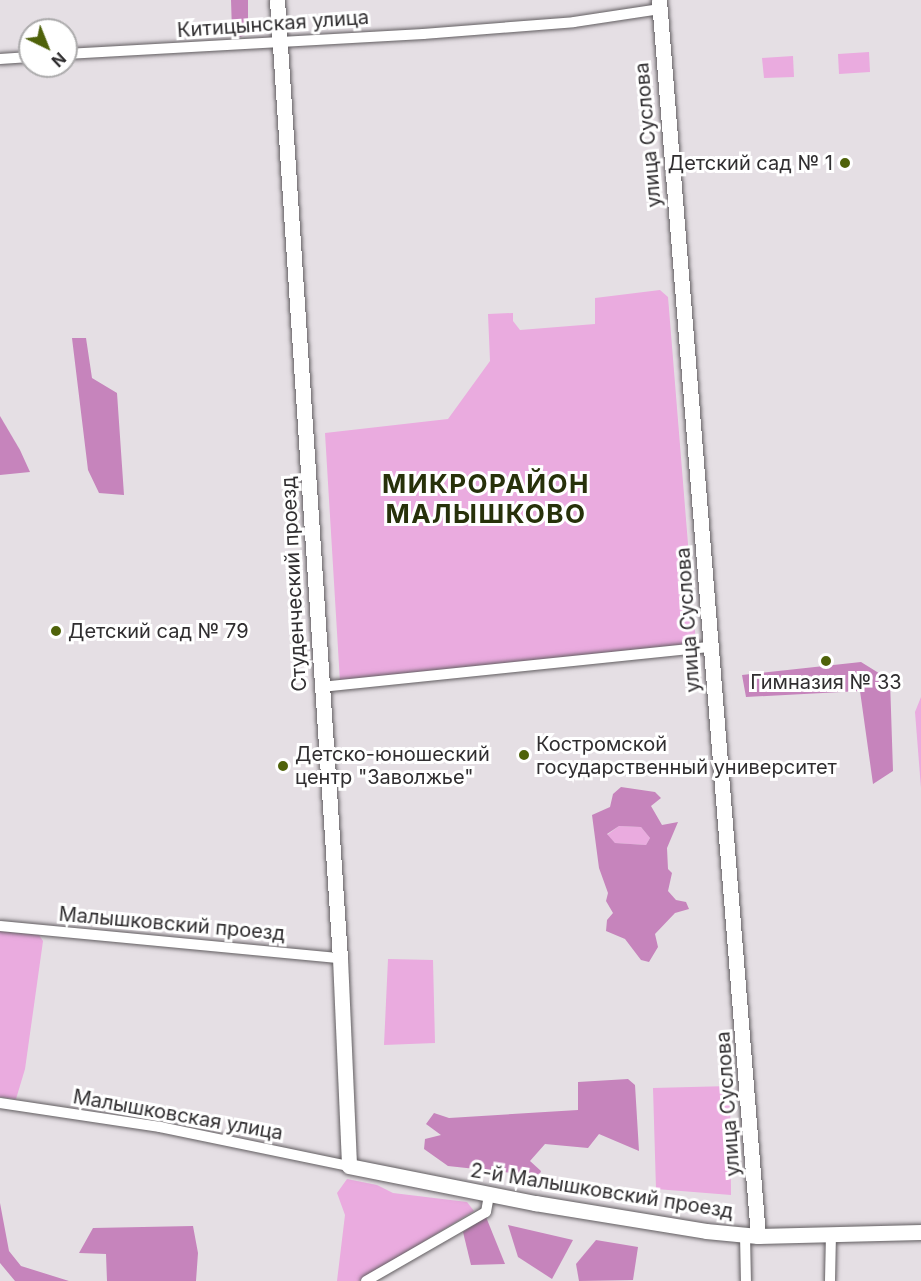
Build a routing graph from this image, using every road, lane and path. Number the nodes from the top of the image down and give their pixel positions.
1 (277, 0) edge
2 (659, 4) edge
3 (280, 42) junction
4 (78, 53) edge
5 (18, 58) edge
6 (0, 59) edge
7 (711, 647) junction
8 (321, 687) junction
9 (0, 926) edge
10 (340, 958) junction
11 (0, 1103) edge
12 (350, 1166) junction
13 (489, 1195) junction
14 (921, 1232) edge
15 (831, 1233) junction
16 (752, 1236) junction
17 (366, 1281) edge
18 (746, 1281) edge
19 (830, 1281) edge

1 - 3 street, Студенческий проезд
2 - 3 street, Китицынская улица
2 - 7 street, улица Суслова
3 - 4 street, Китицынская улица
3 - 8 street, Студенческий проезд
5 - 6 street
7 - 8 street
7 - 16 street, улица Суслова
8 - 10 street, Студенческий проезд
9 - 10 street, Малышковский проезд
10 - 12 street, Студенческий проезд
11 - 12 street, Малышковская улица
12 - 13 street, 2-й Малышковский проезд
13 - 16 street, 2-й Малышковский проезд
13 - 17 street
14 - 15 street, 2-й Малышковский проезд
15 - 16 street, 2-й Малышковский проезд
15 - 19 street
16 - 18 street

